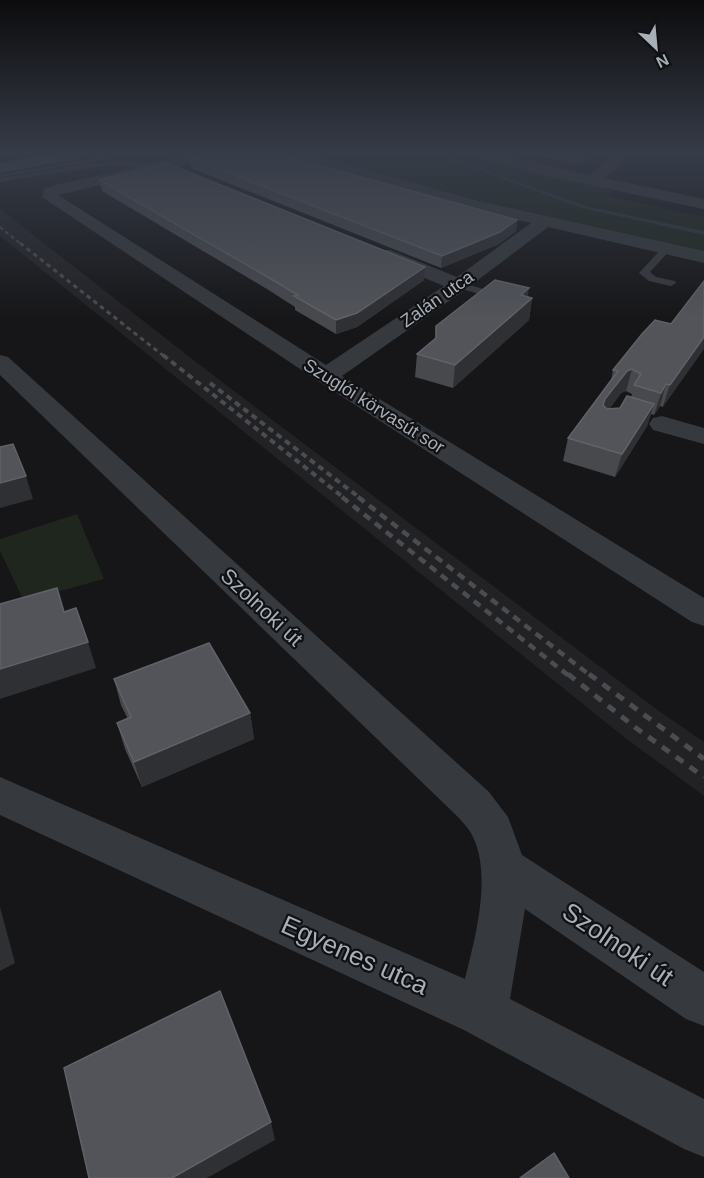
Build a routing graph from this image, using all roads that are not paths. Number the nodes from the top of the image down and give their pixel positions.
1 (68, 209) edge
2 (494, 209) edge
3 (546, 220) junction
4 (361, 245) edge
5 (667, 248) junction
6 (704, 257) edge
7 (671, 283) dead end
8 (459, 285) junction
9 (505, 306) edge
10 (0, 362) edge
11 (326, 376) junction
12 (656, 423) edge
13 (704, 436) edge
14 (704, 614) edge
15 (0, 795) edge
16 (502, 867) junction
17 (704, 1001) edge
18 (482, 1012) junction
19 (704, 1129) edge

1 - 11 street, Szuglói körvasút sor
2 - 3 street
3 - 5 street
3 - 8 street, Zalán utca
4 - 8 street
5 - 6 street
5 - 7 lane
8 - 9 lane
8 - 11 street, Zalán utca
10 - 16 street, Szolnoki út
11 - 14 street, Szuglói körvasút sor
12 - 13 street
15 - 18 street, Egyenes utca
16 - 17 street, Szolnoki út
16 - 18 street, Szolnoki út
18 - 19 street, Egyenes utca

